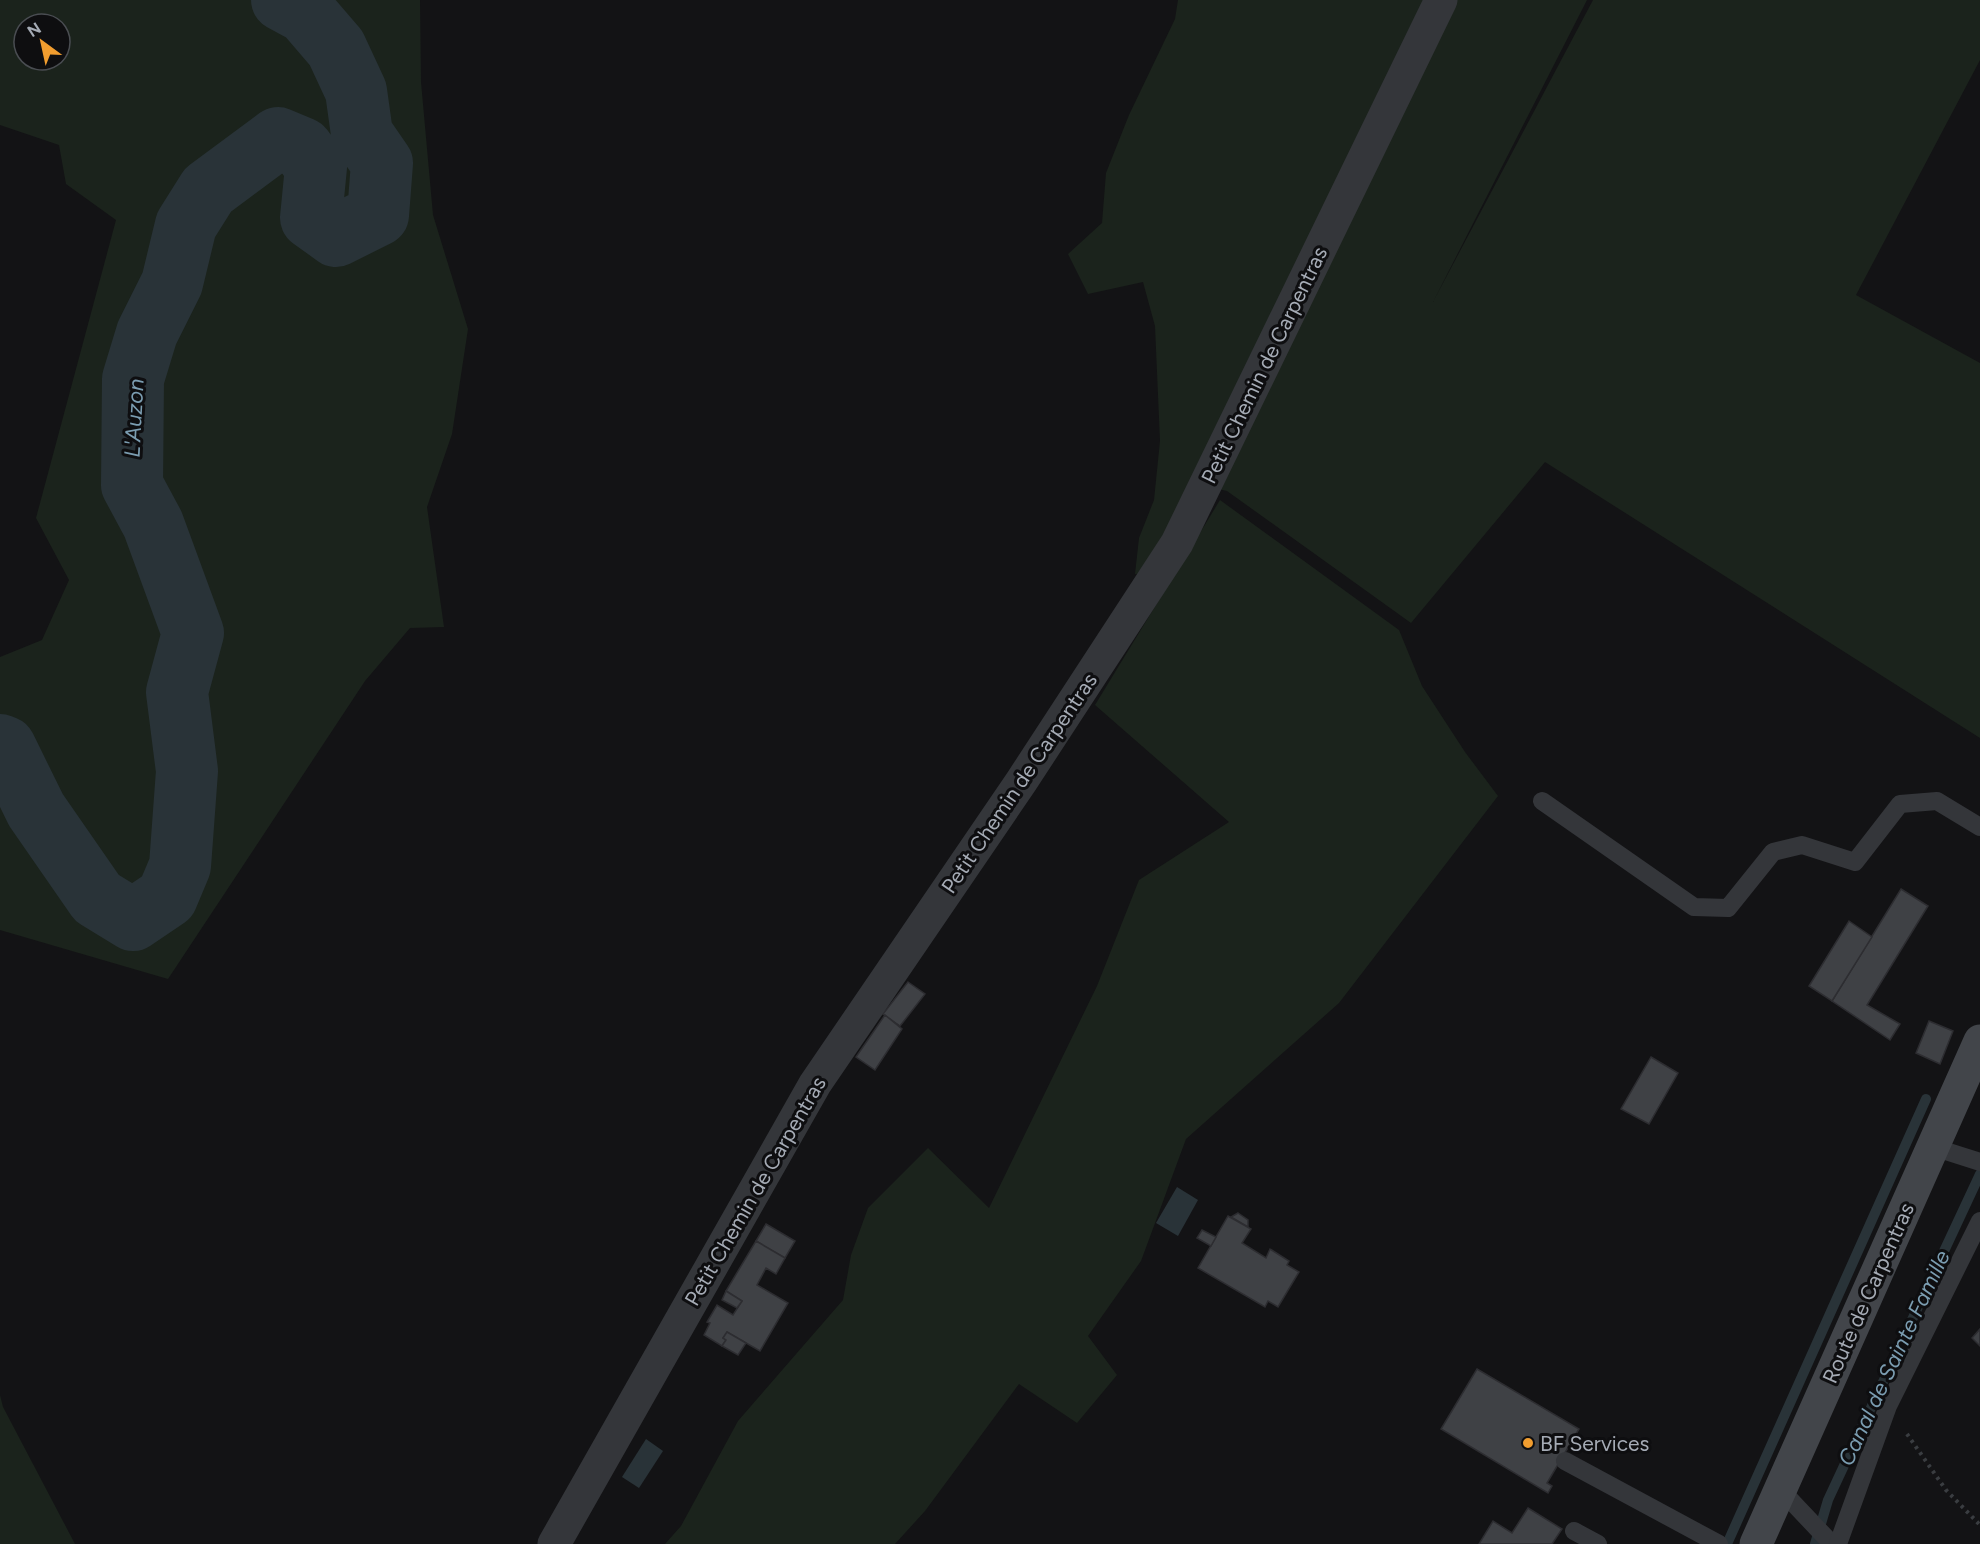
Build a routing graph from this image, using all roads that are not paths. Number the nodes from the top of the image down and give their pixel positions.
1 (1441, 0) edge
2 (1542, 801) dead end
3 (1980, 828) edge
4 (1980, 1041) edge
5 (1933, 1147) junction
6 (1980, 1162) edge
7 (1980, 1221) edge
8 (1565, 1461) dead end
9 (1780, 1489) junction
10 (1574, 1531) dead end
11 (554, 1544) edge
12 (1598, 1544) edge
13 (1719, 1544) edge
14 (1756, 1544) edge
15 (1832, 1544) edge
16 (1838, 1544) edge

1 - 11 street, Petit Chemin de Carpentras
2 - 3 lane
4 - 5 main road, Route de Carpentras
5 - 6 lane
5 - 9 main road, Route de Carpentras
7 - 16 lane
8 - 13 lane
9 - 14 main road, Route de Carpentras
9 - 15 lane
10 - 12 lane

